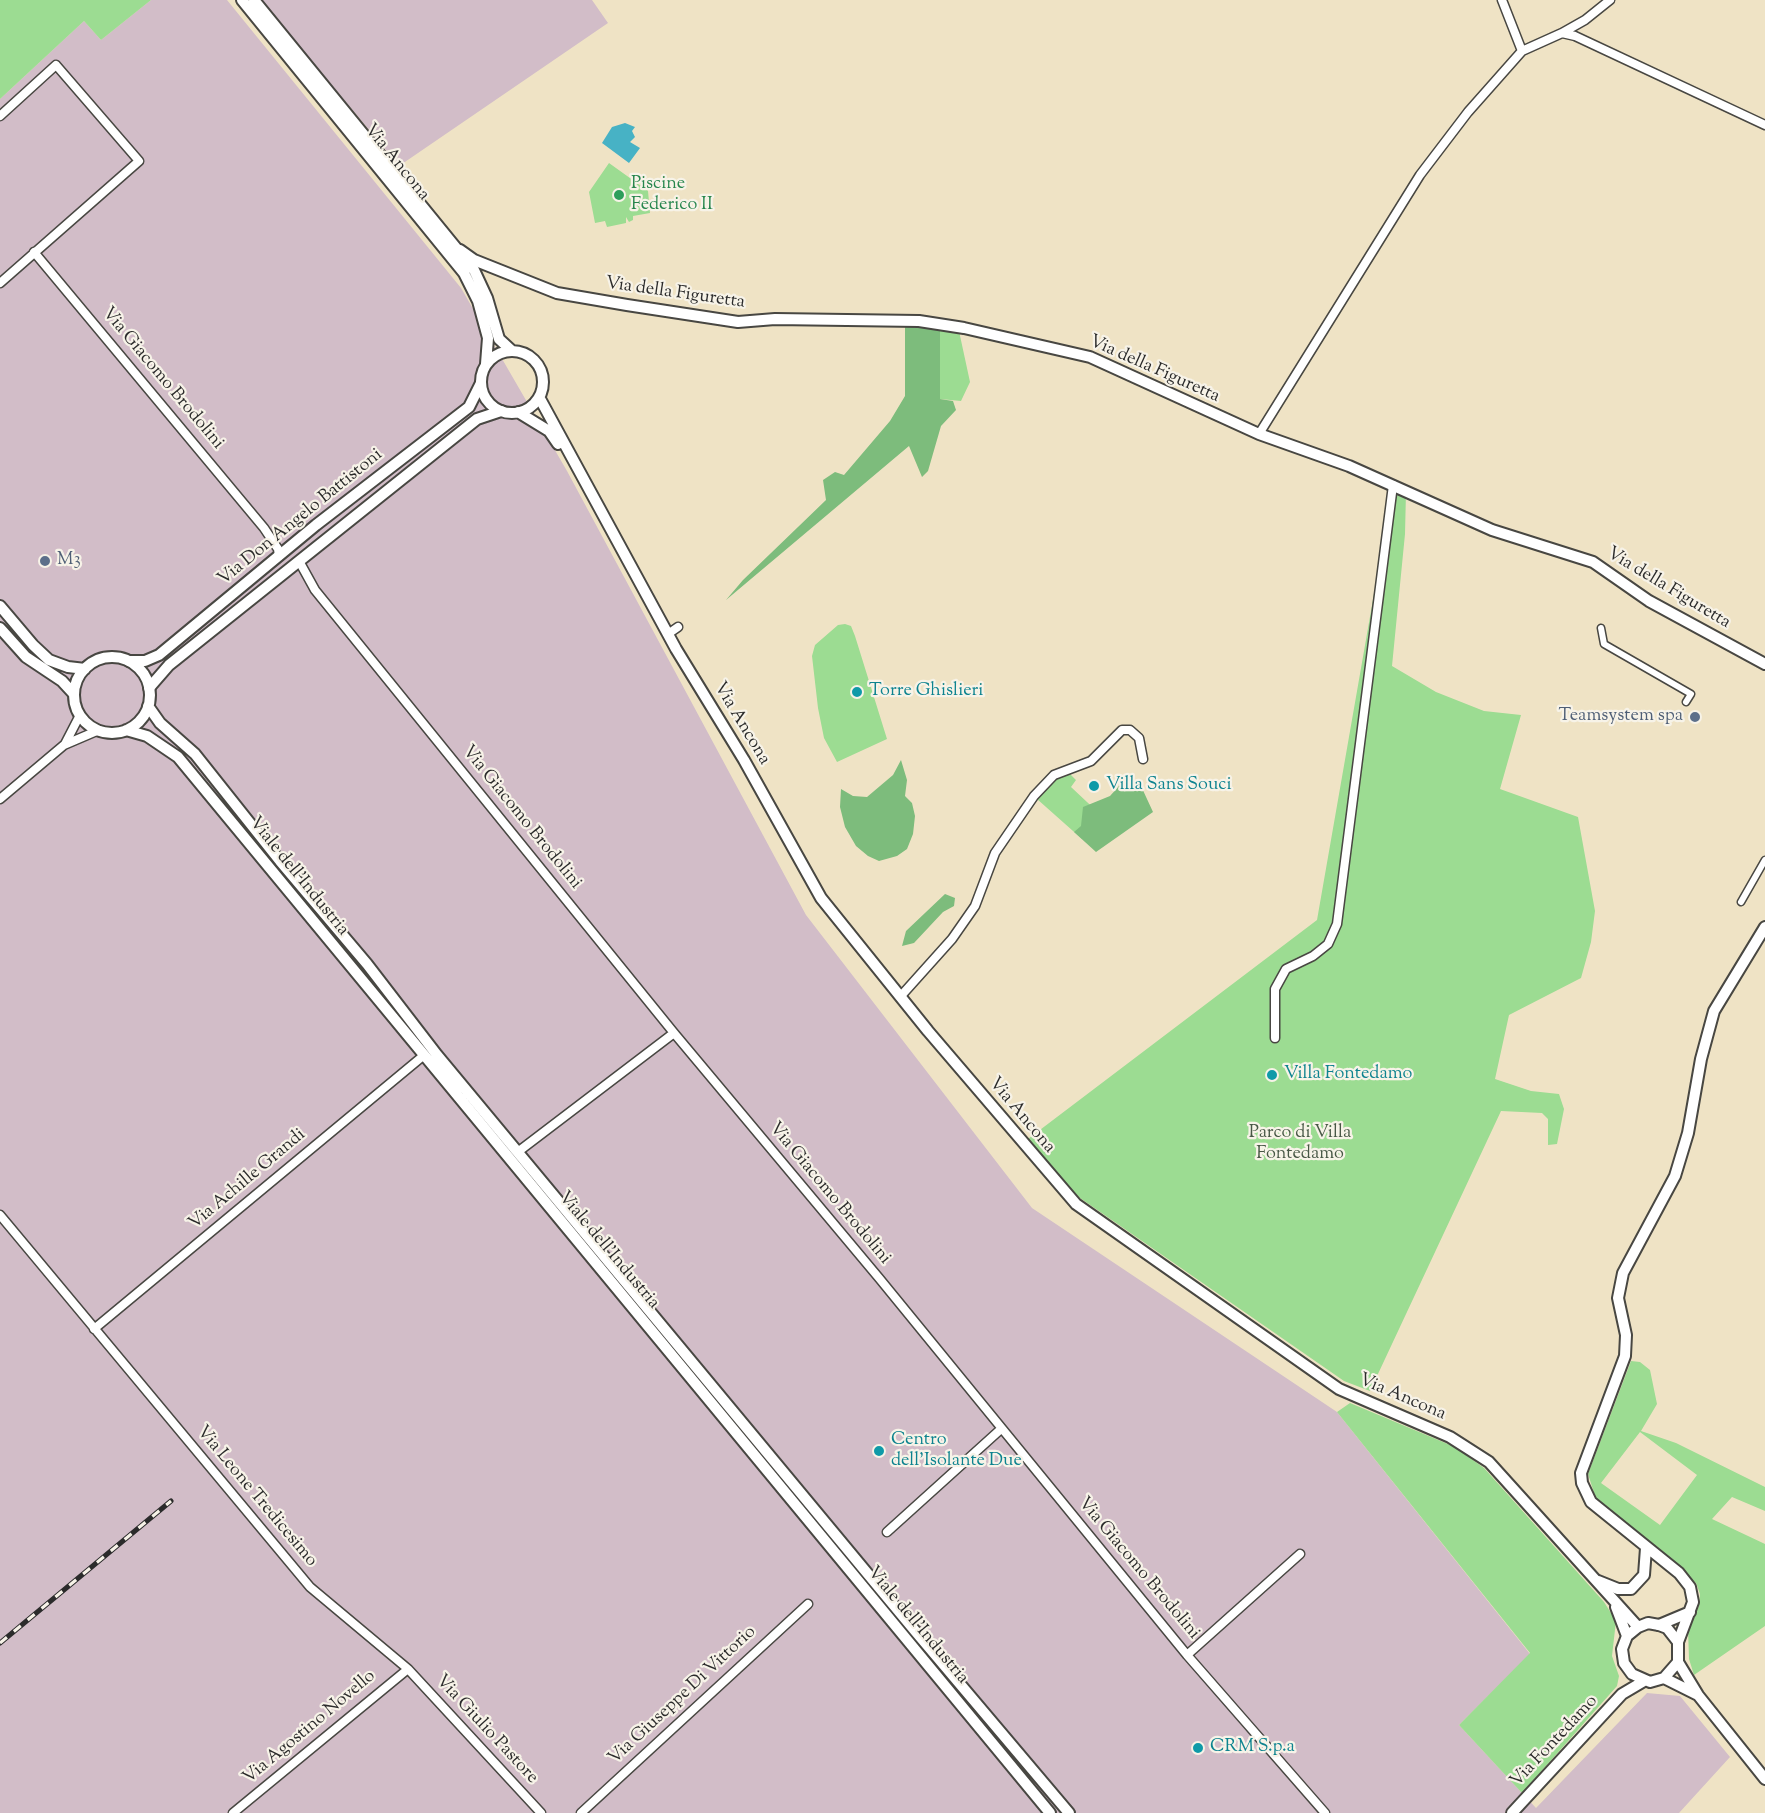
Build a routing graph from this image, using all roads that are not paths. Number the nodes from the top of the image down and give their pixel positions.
1 (242, 0) edge
2 (254, 0) edge
3 (1502, 0) edge
4 (1610, 0) edge
5 (1562, 33) junction
6 (1522, 51) junction
7 (0, 116) edge
8 (1765, 125) edge
9 (455, 246) junction
10 (34, 252) junction
11 (0, 283) edge
12 (512, 351) junction
13 (486, 364) junction
14 (480, 383) junction
15 (539, 397) junction
16 (501, 411) junction
17 (518, 412) junction
18 (1259, 434) junction
19 (584, 478) junction
20 (1393, 485) junction
21 (264, 528) junction
22 (288, 548) junction
23 (279, 556) junction
24 (299, 561) junction
25 (290, 569) junction
26 (315, 590) junction
27 (0, 606) edge
28 (678, 627) dead end
29 (0, 628) edge
30 (1601, 628) dead end
31 (668, 634) junction
32 (129, 661) junction
33 (1765, 664) edge
34 (85, 669) junction
35 (149, 688) junction
36 (74, 694) junction
37 (1686, 702) dead end
38 (148, 706) junction
39 (80, 715) junction
40 (99, 730) junction
41 (126, 730) junction
42 (64, 746) junction
43 (1143, 759) dead end
44 (0, 799) edge
45 (1765, 860) edge
46 (1741, 902) dead end
47 (1765, 927) edge
48 (900, 997) junction
49 (674, 1034) junction
50 (1275, 1038) dead end
51 (423, 1056) junction
52 (519, 1151) junction
53 (0, 1215) edge
54 (94, 1329) junction
55 (1001, 1429) junction
56 (887, 1532) dead end
57 (1646, 1548) junction
58 (1300, 1554) dead end
59 (1598, 1581) junction
60 (1614, 1601) junction
61 (808, 1604) dead end
62 (1690, 1611) junction
63 (1659, 1625) junction
64 (1638, 1627) junction
65 (1627, 1636) junction
66 (1678, 1642) junction
67 (1187, 1655) junction
68 (1678, 1662) junction
69 (408, 1669) junction
70 (1627, 1669) junction
71 (1664, 1678) junction
72 (1644, 1681) junction
73 (1622, 1694) junction
74 (1698, 1695) junction
75 (1765, 1779) edge
76 (233, 1813) edge
77 (541, 1813) edge
78 (581, 1813) edge
79 (1050, 1813) edge
80 (1069, 1813) edge
81 (1325, 1813) edge
82 (1512, 1813) edge

1 - 13 main road, Via Ancona
2 - 9 main road, Via Ancona
3 - 6 street
4 - 5 street
5 - 6 street
5 - 8 street
6 - 18 street
7 - 10 street
9 - 12 main road, Via Ancona
9 - 18 main road, Via della Figuretta
10 - 11 street
10 - 21 street, Via Giacomo Brodolini
12 - 13 main road
12 - 15 main road, Via Ancona
13 - 14 main road, Via Ancona
14 - 16 main road
14 - 22 main road, Via Don Angelo Battistoni
15 - 17 main road
15 - 19 main road, Via Ancona
16 - 17 main road, Via Ancona
16 - 24 main road, Via Don Angelo Battistoni
17 - 19 main road, Via Ancona
18 - 20 main road, Via della Figuretta
19 - 31 main road, Via Ancona
20 - 33 main road, Via della Figuretta
20 - 50 street
21 - 22 street, Via Giacomo Brodolini
21 - 23 street, Via Giacomo Brodolini
22 - 23 main road, Via Don Angelo Battistoni
23 - 32 main road, Via Don Angelo Battistoni
24 - 25 main road, Via Don Angelo Battistoni
24 - 26 street, Via Giacomo Brodolini
25 - 26 street, Via Giacomo Brodolini
25 - 35 main road, Via Don Angelo Battistoni
26 - 49 street, Via Giacomo Brodolini
27 - 34 main road
28 - 31 street
29 - 36 main road
30 - 37 street
31 - 48 main road, Via Ancona
32 - 34 main road, Via Don Angelo Battistoni
32 - 35 main road
34 - 36 main road
35 - 38 main road
36 - 39 main road
38 - 41 main road
38 - 52 main road, Viale dell'Industria
39 - 40 main road
39 - 42 street
40 - 41 main road
40 - 42 street
41 - 51 main road, Viale dell'Industria
42 - 44 street
43 - 48 street
45 - 46 street
47 - 57 main road
48 - 59 main road, Via Ancona
49 - 52 street
49 - 55 street, Via Giacomo Brodolini
51 - 54 street, Via Achille Grandi
51 - 79 main road, Viale dell'Industria
52 - 80 main road, Viale dell'Industria
53 - 54 street, Via Leone Tredicesimo
54 - 69 street, Via Leone Tredicesimo
55 - 56 street
55 - 67 street, Via Giacomo Brodolini
57 - 59 main road
57 - 62 main road
58 - 67 street
59 - 60 main road, Via Ancona
60 - 64 main road, Via Ancona
60 - 65 main road, Via Ancona
61 - 78 street, Via Giuseppe Di Vittorio
62 - 63 main road
62 - 66 main road
63 - 64 main road
63 - 66 main road
64 - 65 main road
65 - 70 main road, Via Ancona
66 - 68 main road
67 - 81 street, Via Giacomo Brodolini
68 - 71 main road
68 - 74 main road
69 - 76 street, Via Agostino Novello
69 - 77 street, Via Giulio Pastore
70 - 72 main road
70 - 73 main road, Via Fontedamo
71 - 72 main road
71 - 74 main road
72 - 73 main road, Via Fontedamo
73 - 82 main road, Via Fontedamo
74 - 75 main road

